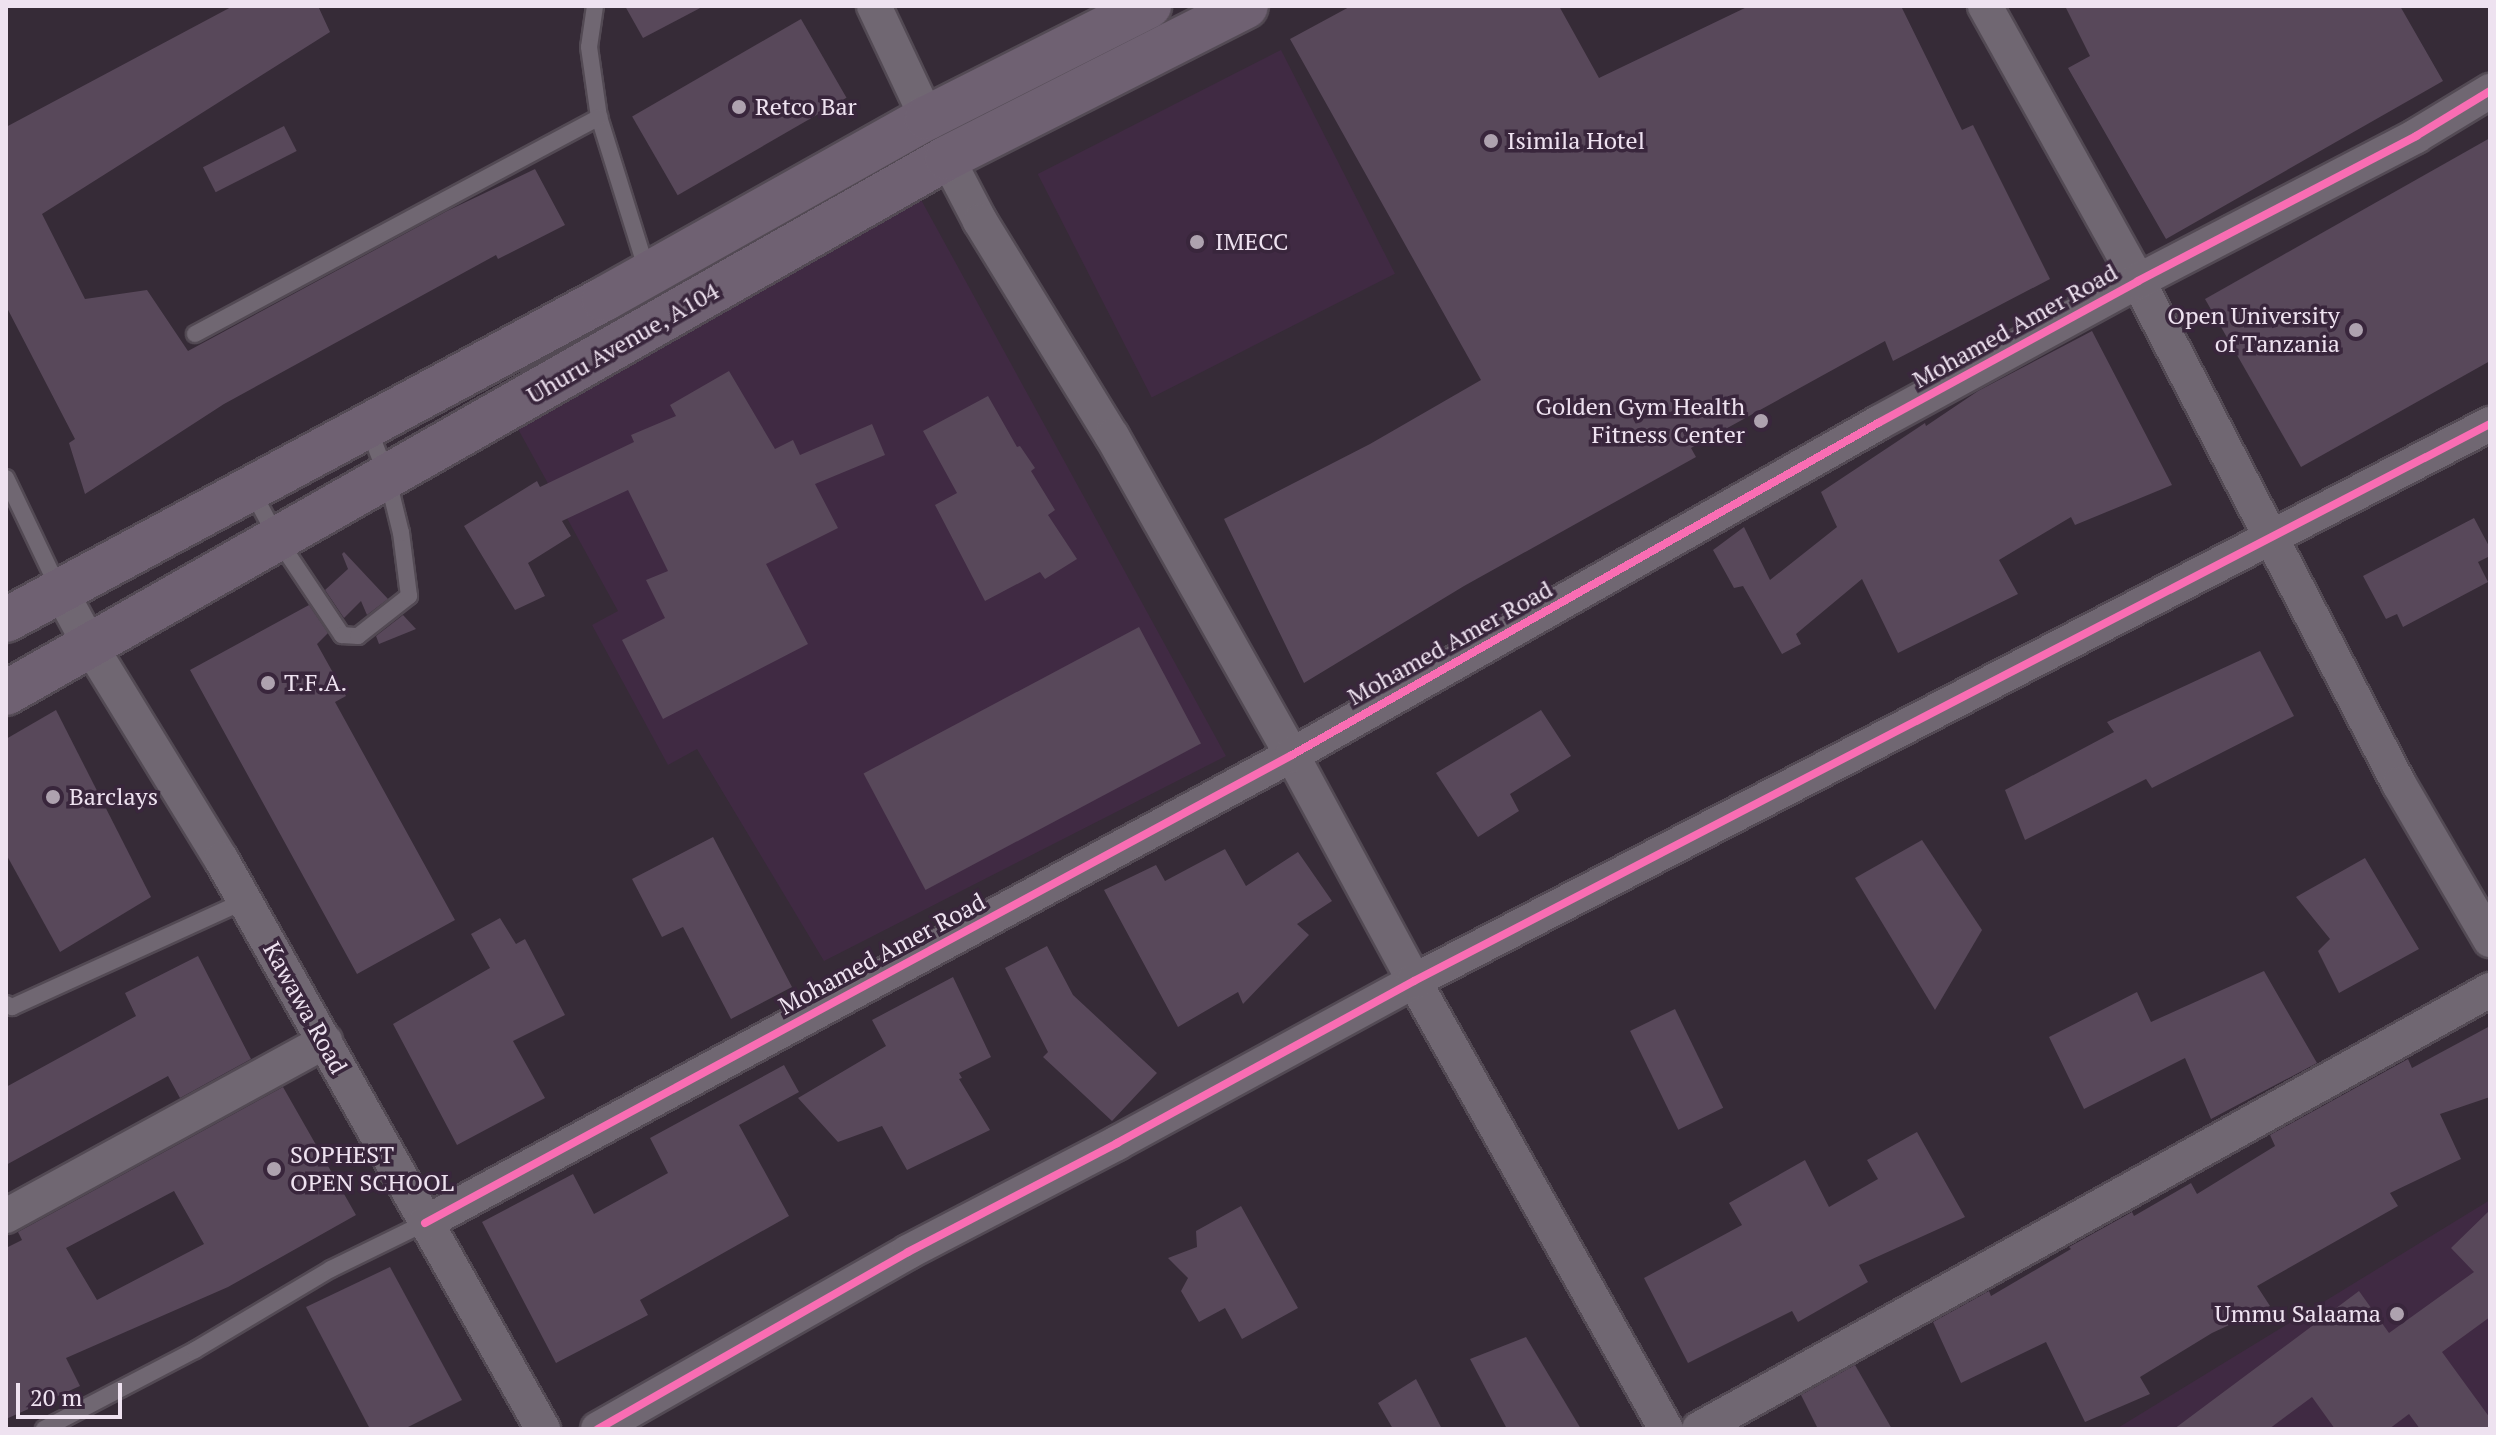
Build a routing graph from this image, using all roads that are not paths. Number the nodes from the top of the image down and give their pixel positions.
1 (595, 6) edge
2 (874, 6) edge
3 (1149, 6) edge
4 (1246, 6) edge
5 (1985, 6) edge
6 (2490, 91) edge
7 (599, 117) junction
8 (927, 118) junction
9 (947, 158) junction
10 (647, 273) junction
11 (2138, 281) junction
12 (195, 334) dead end
13 (2490, 424) edge
14 (367, 426) junction
15 (387, 476) junction
16 (6, 478) edge
17 (251, 489) junction
18 (2272, 534) junction
19 (277, 538) junction
20 (60, 590) junction
21 (6, 620) edge
22 (91, 647) junction
23 (6, 693) edge
24 (1292, 755) junction
25 (245, 901) junction
26 (2490, 940) edge
27 (1414, 981) junction
28 (2490, 990) edge
29 (6, 1004) edge
30 (325, 1041) junction
31 (6, 1216) edge
32 (425, 1223) junction
33 (44, 1429) edge
34 (543, 1429) edge
35 (598, 1429) edge
36 (1666, 1429) edge
37 (1699, 1429) edge

1 - 7 lane
2 - 8 street
3 - 8 highway, Uhuru Avenue, A104
4 - 9 highway, Uhuru Avenue, A104
5 - 11 street
6 - 11 street, Mohamed Amer Road
7 - 10 lane
7 - 12 lane
8 - 10 highway, Uhuru Avenue, A104
9 - 15 highway, Uhuru Avenue, A104
9 - 24 street
10 - 14 highway, Uhuru Avenue, A104
11 - 18 street
11 - 24 street, Mohamed Amer Road
13 - 18 street
14 - 15 lane
14 - 17 highway, Uhuru Avenue, A104
15 - 19 highway, Uhuru Avenue, A104
15 - 19 lane
16 - 20 lane
17 - 19 lane
17 - 20 highway, Uhuru Avenue, A104
18 - 26 street
18 - 27 street
19 - 22 highway, Uhuru Avenue, A104
20 - 21 highway, Uhuru Avenue, A104
20 - 22 street, Kawawa Road
22 - 23 highway, Uhuru Avenue, A104
22 - 25 street, Kawawa Road
24 - 27 street
24 - 32 street, Mohamed Amer Road
25 - 29 lane
25 - 30 street, Kawawa Road
27 - 35 street
27 - 36 street
28 - 37 street
30 - 31 street
30 - 32 street, Kawawa Road
32 - 33 lane
32 - 34 street, Kawawa Road

